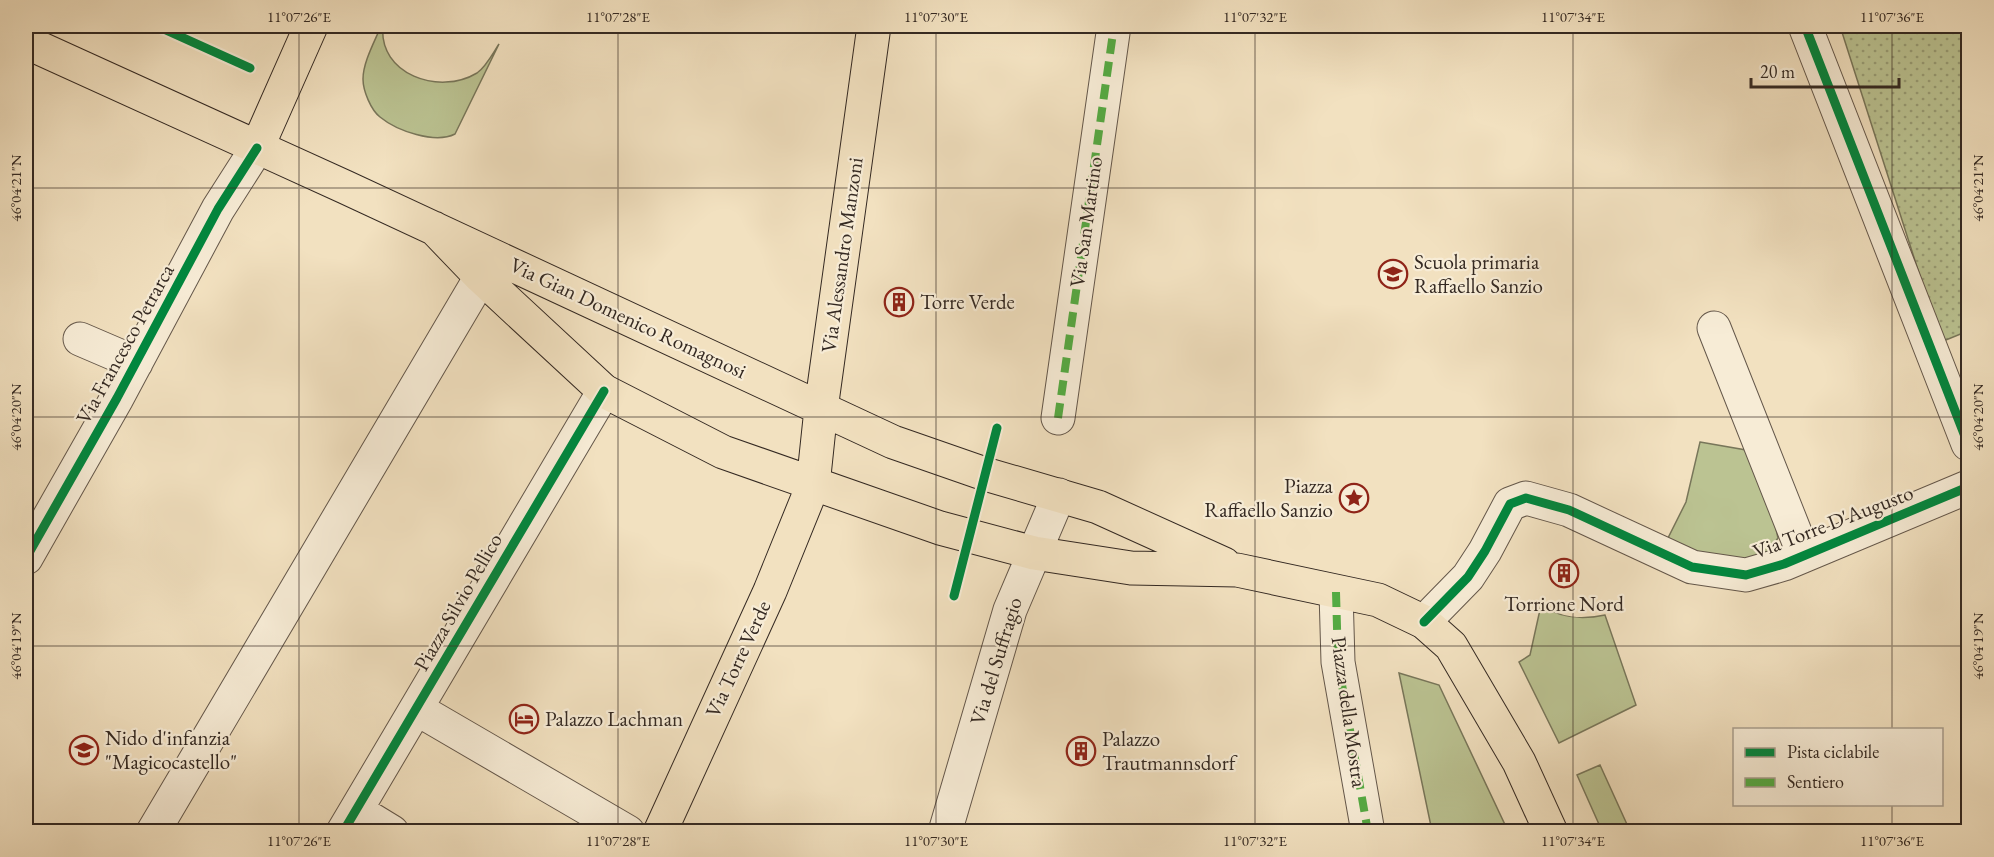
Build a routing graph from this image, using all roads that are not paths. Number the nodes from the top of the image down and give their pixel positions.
1 (311, 26) edge
2 (874, 26) edge
3 (1114, 26) edge
4 (1805, 26) edge
5 (26, 42) edge
6 (257, 148) junction
7 (434, 228) junction
8 (481, 277) junction
9 (1714, 328) dead end
10 (80, 339) dead end
11 (136, 363) junction
12 (604, 391) junction
13 (821, 409) junction
14 (1058, 418) dead end
15 (1968, 444) edge
16 (813, 485) junction
17 (1968, 487) edge
18 (1059, 495) junction
19 (1034, 553) junction
20 (1804, 555) junction
21 (26, 558) edge
22 (1237, 570) junction
23 (1336, 591) junction
24 (1424, 622) junction
25 (417, 708) junction
26 (350, 821) edge
27 (153, 831) edge
28 (393, 831) edge
29 (628, 831) edge
30 (660, 831) edge
31 (945, 831) edge
32 (1368, 831) edge
33 (1551, 831) edge

1 - 6 main road, Via Francesco Petrarca
2 - 13 main road, Via Alessandro Manzoni
3 - 14 street, Via San Martino
4 - 15 street
5 - 6 main road, Via Gian Domenico Romagnosi
6 - 7 main road, Via Gian Domenico Romagnosi
6 - 11 street, Via Francesco Petrarca
7 - 8 main road, Via Gian Domenico Romagnosi
7 - 13 main road, Via Gian Domenico Romagnosi
8 - 12 main road, Via Gian Domenico Romagnosi
8 - 27 street
9 - 20 street
10 - 11 street
11 - 21 street, Via Francesco Petrarca
12 - 16 main road, Via Gian Domenico Romagnosi
12 - 25 street, Piazza Silvio Pellico
13 - 16 main road, Via Alessandro Manzoni
13 - 18 main road
16 - 19 main road
16 - 30 main road, Via Torre Verde
17 - 20 street, Via Torre D'Augusto
18 - 19 street, Via del Suffragio
18 - 22 main road
19 - 22 main road
19 - 31 street, Via del Suffragio
20 - 24 street, Via Torre D'Augusto
22 - 23 main road
23 - 24 main road
23 - 32 street, Piazza della Mostra
24 - 33 main road
25 - 26 street, Piazza Silvio Pellico
25 - 29 street
26 - 28 street, Piazza Silvio Pellico

